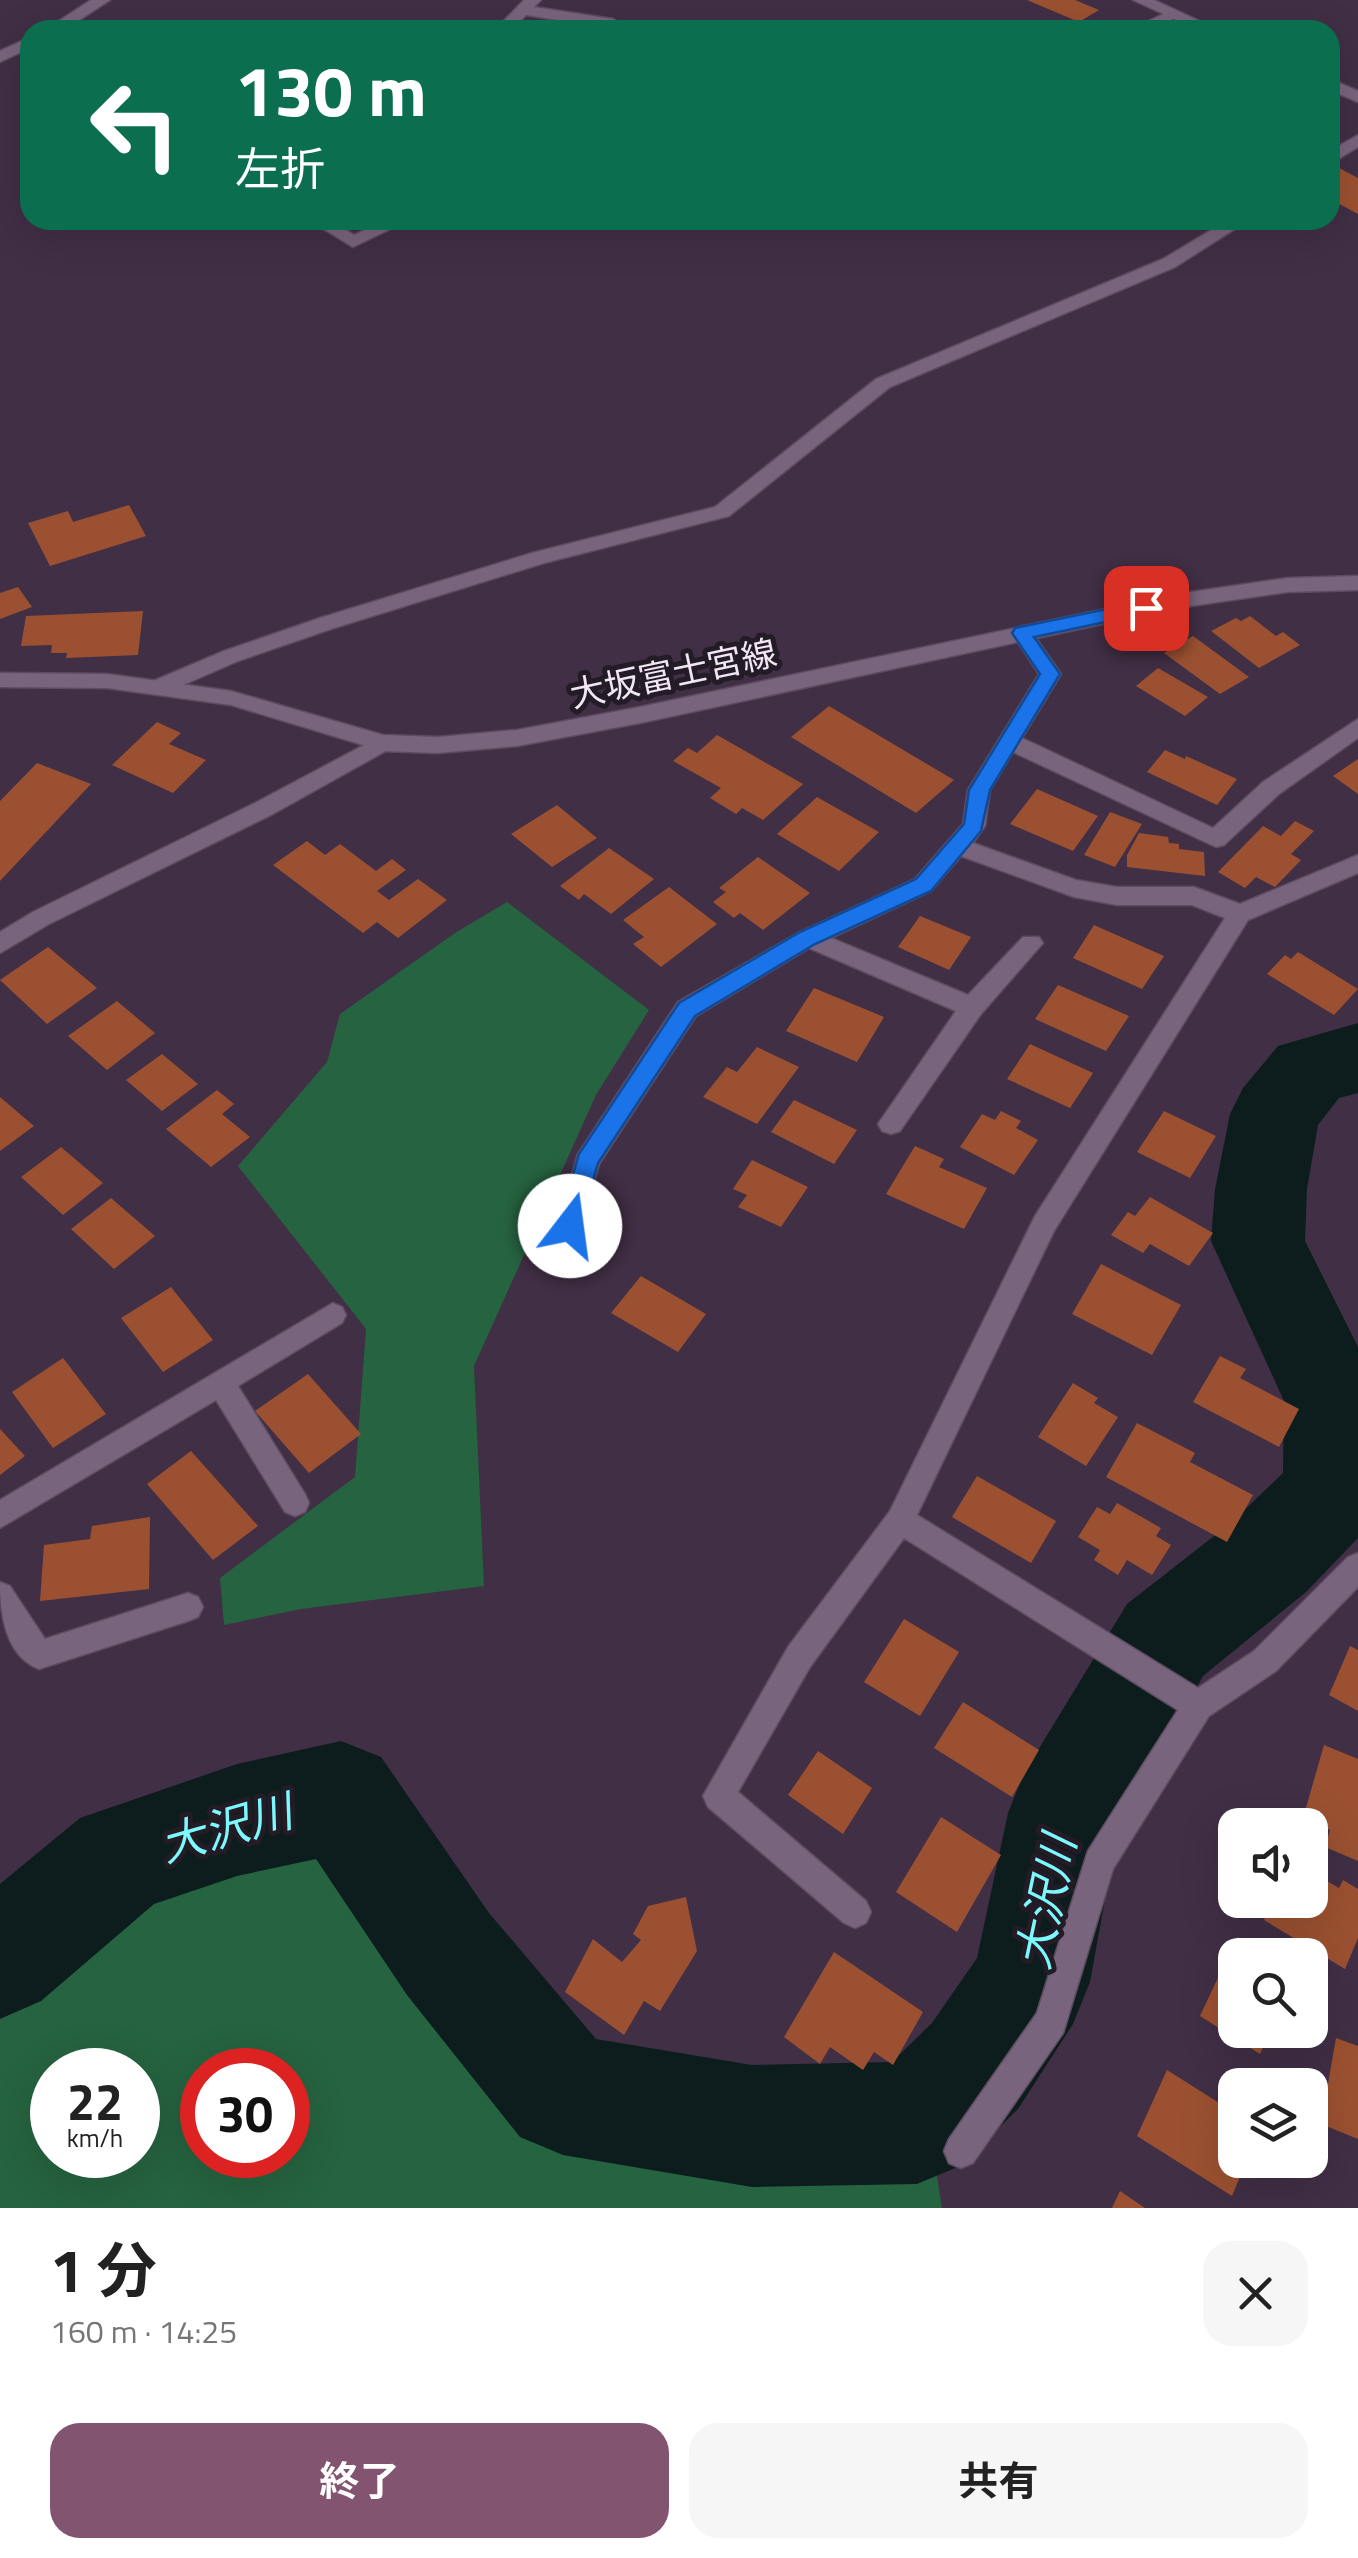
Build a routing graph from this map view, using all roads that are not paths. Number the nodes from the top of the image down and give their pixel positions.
1 (102, 0) edge
2 (1141, 0) edge
3 (527, 5) edge
4 (1175, 14) junction
5 (69, 20) edge
6 (595, 20) edge
7 (1161, 20) edge
8 (1188, 20) edge
9 (334, 230) edge
10 (379, 230) edge
11 (1223, 230) edge
12 (1358, 582) edge
13 (1022, 633) junction
14 (0, 680) edge
15 (159, 687) junction
16 (1358, 727) edge
17 (1010, 741) junction
18 (383, 743) junction
19 (958, 846) junction
20 (1358, 864) edge
21 (1240, 914) junction
22 (808, 938) junction
23 (0, 944) edge
24 (1031, 944) dead end
25 (972, 1007) junction
26 (892, 1124) dead end
27 (570, 1226) dead end
28 (334, 1315) dead end
29 (221, 1383) junction
30 (295, 1503) dead end
31 (0, 1515) edge
32 (900, 1520) junction
33 (1358, 1567) edge
34 (0, 1596) edge
35 (188, 1607) dead end
36 (1189, 1699) junction
37 (854, 1912) dead end
38 (961, 2151) dead end

1 - 5 street
2 - 4 street
3 - 6 street
4 - 7 street
4 - 8 street
9 - 10 street
11 - 15 street
12 - 13 street, 大坂富士宮線
13 - 17 street
13 - 18 street, 大坂富士宮線
14 - 15 street, 大坂富士宮線
15 - 18 street, 大坂富士宮線
16 - 17 street
17 - 19 street
18 - 23 street
19 - 21 street
19 - 22 street
20 - 21 street
21 - 32 street
22 - 25 street
22 - 27 street
24 - 25 street
25 - 26 street
28 - 29 street
29 - 30 street
29 - 31 street
32 - 36 street
32 - 37 street
33 - 36 street
34 - 35 street
36 - 38 street

